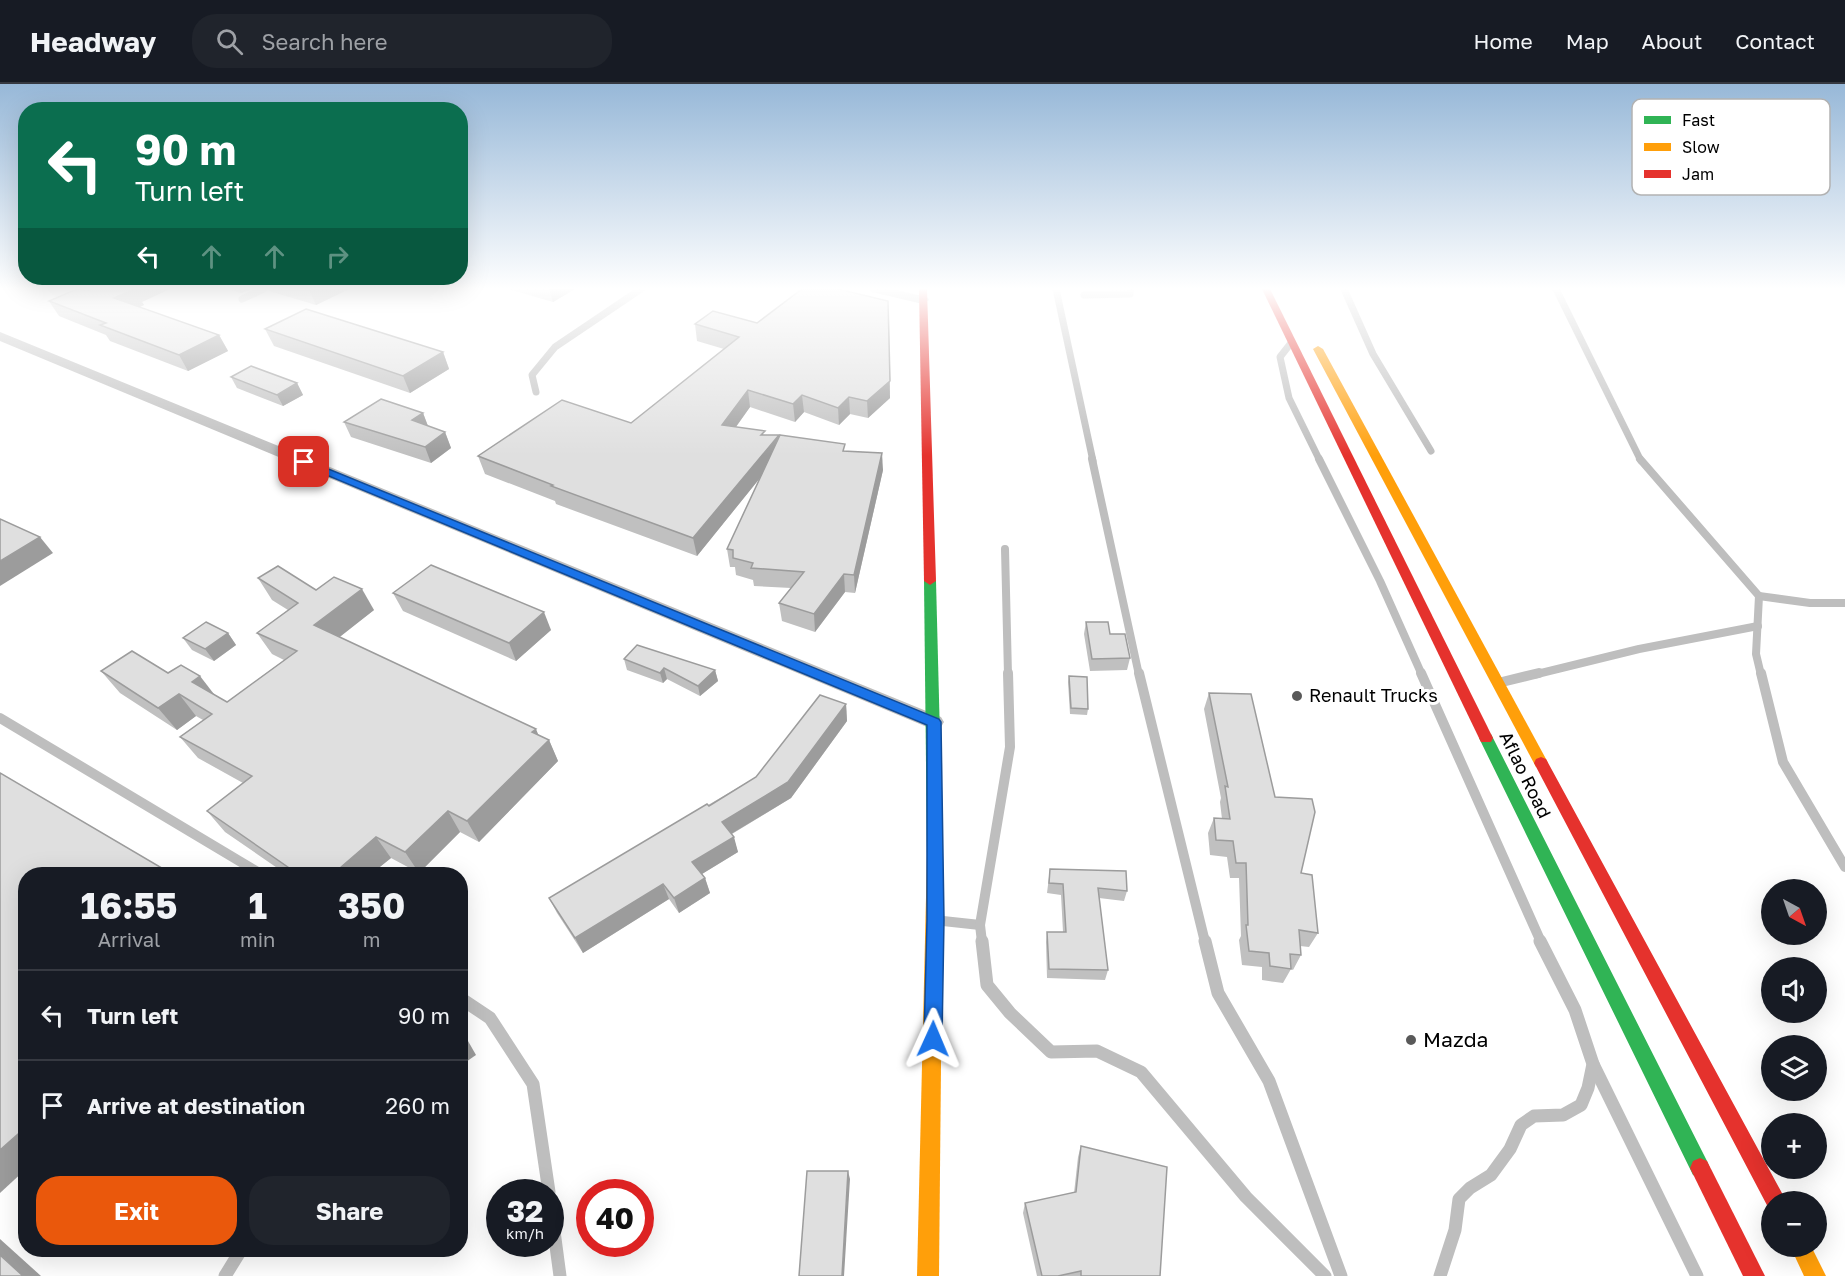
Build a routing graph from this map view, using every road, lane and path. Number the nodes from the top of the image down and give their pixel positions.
1 (21, 345) edge
2 (559, 345) edge
3 (924, 345) edge
4 (1068, 345) edge
5 (1290, 345) edge
6 (1292, 345) edge
7 (1317, 345) edge
8 (1369, 345) edge
9 (1583, 345) edge
10 (536, 392) dead end
11 (1431, 451) dead end
12 (1005, 549) dead end
13 (1760, 596) junction
14 (1845, 603) edge
15 (1758, 626) junction
16 (1499, 683) junction
17 (0, 718) edge
18 (934, 722) junction
19 (249, 867) edge
20 (1845, 867) edge
21 (936, 920) junction
22 (980, 925) junction
23 (468, 1003) edge
24 (1593, 1064) junction
25 (547, 1179) edge
26 (1770, 1191) edge
27 (237, 1257) edge
28 (557, 1257) edge
29 (1806, 1257) edge
30 (225, 1276) edge
31 (560, 1276) edge
32 (928, 1276) edge
33 (1325, 1276) edge
34 (1341, 1276) edge
35 (1440, 1276) edge
36 (1697, 1276) edge
37 (1754, 1276) edge
38 (1815, 1276) edge

1 - 18 street
2 - 10 lane
3 - 18 main road
4 - 34 lane
5 - 24 lane
6 - 37 main road, Aflao Road
7 - 16 main road, Aflao Road
8 - 11 lane
9 - 13 lane
12 - 22 lane
13 - 14 lane
13 - 15 lane
15 - 16 lane
15 - 20 lane
16 - 26 main road, Aflao Road
17 - 19 lane
18 - 21 main road
21 - 22 lane
21 - 32 main road
22 - 33 lane
23 - 25 lane
24 - 35 lane
24 - 36 lane
27 - 30 lane
28 - 31 lane
29 - 38 main road

